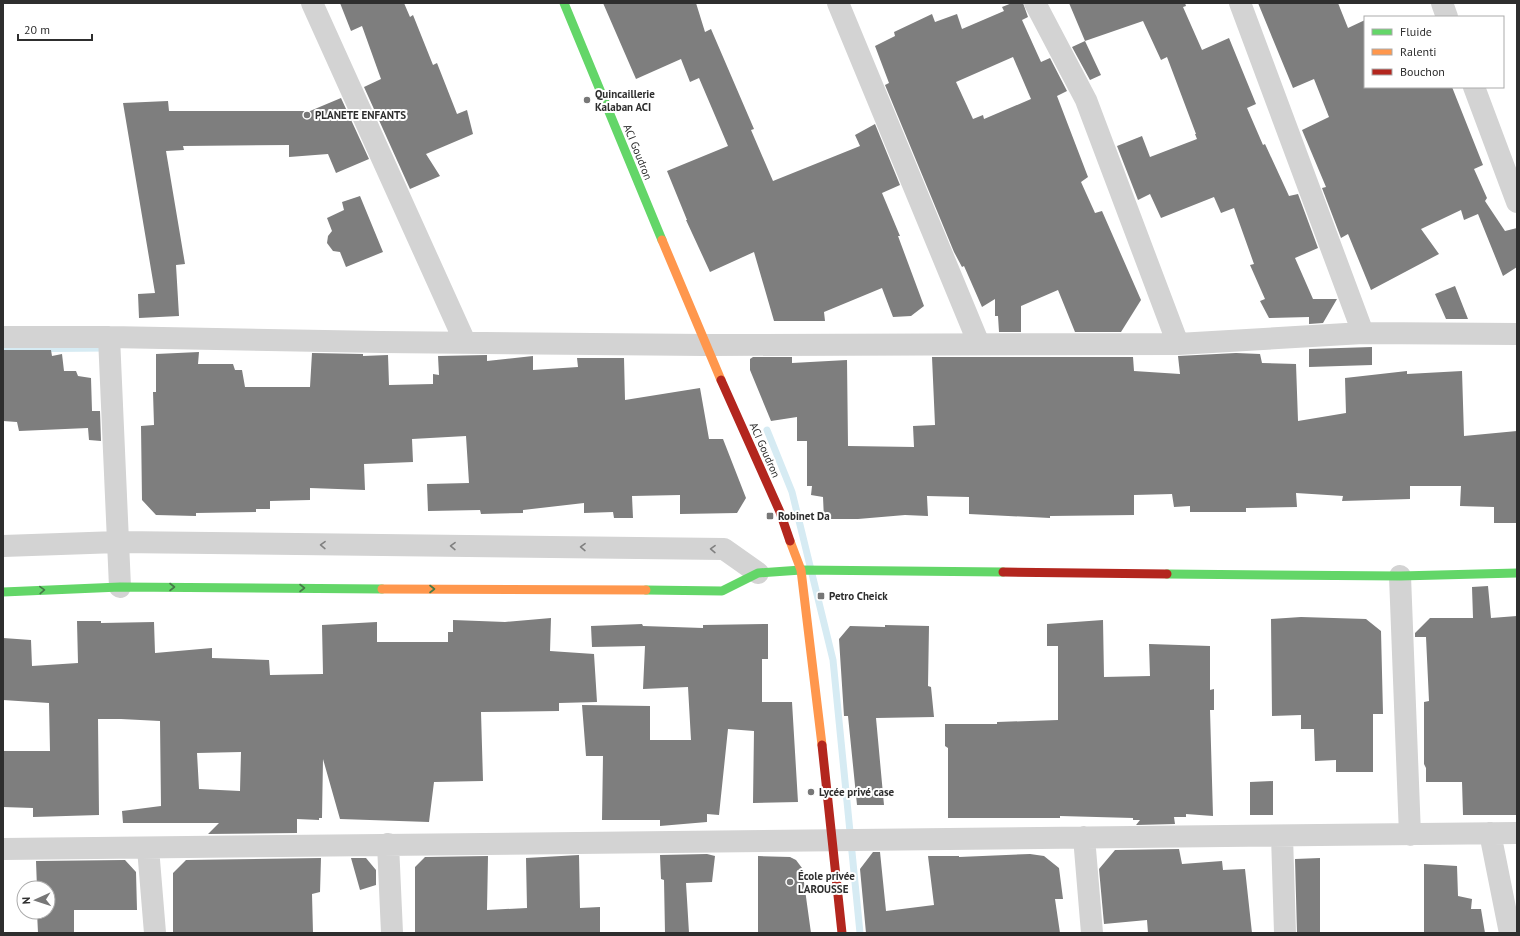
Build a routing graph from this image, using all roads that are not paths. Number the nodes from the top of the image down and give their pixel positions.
1 (312, 3) edge
2 (564, 3) edge
3 (838, 3) edge
4 (1036, 3) edge
5 (1240, 3) edge
6 (1442, 3) edge
7 (1447, 16) edge
8 (1474, 88) edge
9 (1517, 202) edge
10 (1363, 333) junction
11 (1517, 334) edge
12 (3, 337) edge
13 (109, 337) junction
14 (465, 342) junction
15 (979, 344) junction
16 (1178, 344) junction
17 (705, 345) junction
18 (118, 542) junction
19 (3, 546) edge
20 (801, 570) junction
21 (758, 573) junction
22 (1517, 573) edge
23 (1400, 576) junction
24 (120, 587) junction
25 (3, 592) edge
26 (1490, 833) junction
27 (1517, 833) edge
28 (1410, 835) junction
29 (1282, 836) junction
30 (1084, 837) junction
31 (832, 840) junction
32 (388, 844) junction
33 (148, 848) junction
34 (3, 849) edge
35 (155, 933) edge
36 (392, 933) edge
37 (842, 933) edge
38 (1092, 933) edge
39 (1285, 933) edge
40 (1510, 933) edge

1 - 14 street
2 - 17 street, ACI Goudron
3 - 15 street
4 - 16 street
5 - 10 street
6 - 7 street
8 - 9 street
10 - 11 street
10 - 16 street
12 - 13 street
13 - 14 street
13 - 18 street
14 - 17 street
15 - 16 street
15 - 17 street
17 - 20 street, ACI Goudron
18 - 19 street
21 -> 18 street
18 - 24 street
20 - 21 street
20 - 23 street
20 - 31 street, ACI Goudron
24 -> 21 street
22 - 23 street
23 - 28 street
25 -> 24 street
26 - 27 street
26 - 28 street
26 - 40 street
28 - 29 street
29 - 30 street
29 - 39 street
30 - 31 street
30 - 38 street
31 - 32 street
31 - 37 street, ACI Goudron
32 - 33 street
32 - 36 street
33 - 34 street
33 - 35 street

